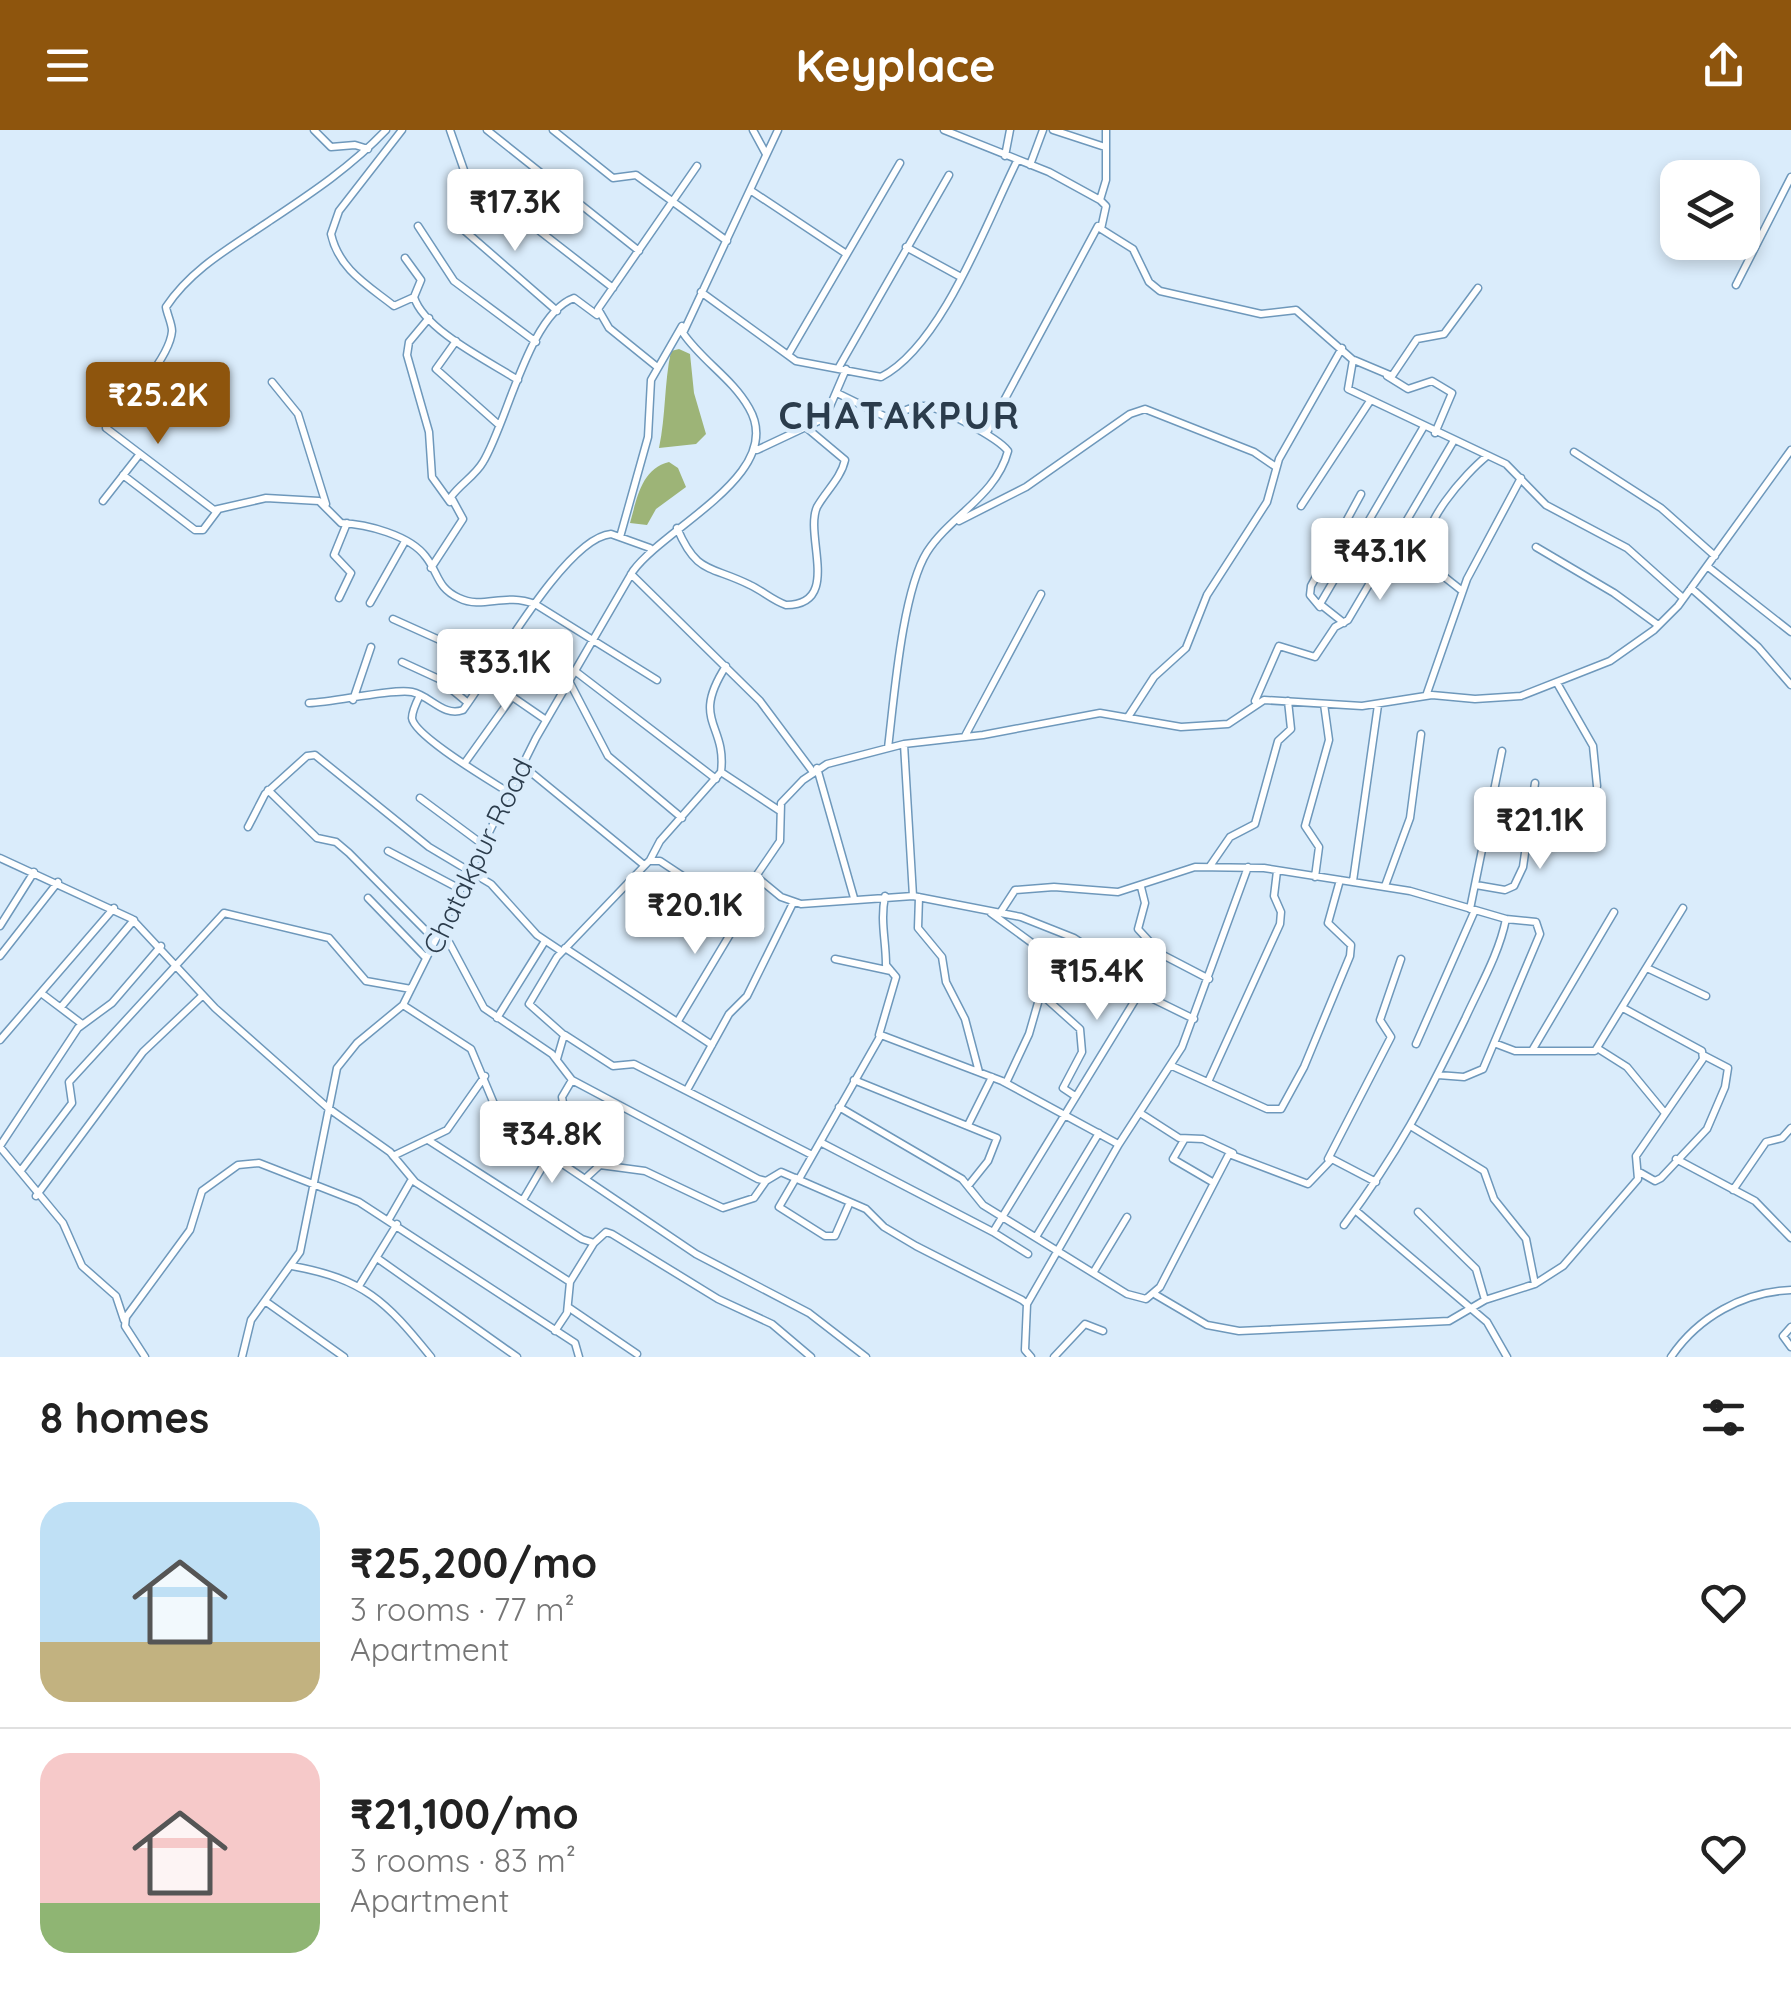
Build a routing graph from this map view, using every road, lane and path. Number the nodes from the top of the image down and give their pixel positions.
1 (314, 130) edge
2 (386, 130) edge
3 (402, 130) edge
4 (450, 130) edge
5 (487, 130) edge
6 (553, 130) edge
7 (752, 130) edge
8 (778, 130) edge
9 (944, 130) edge
10 (1010, 130) edge
11 (1043, 130) edge
12 (1053, 130) edge
13 (1106, 130) edge
14 (957, 133) edge
15 (1105, 147) junction
16 (368, 149) junction
17 (766, 155) junction
18 (1005, 156) junction
19 (1018, 161) junction
20 (900, 163) dead end
21 (697, 166) dead end
22 (1030, 166) junction
23 (949, 175) dead end
24 (1791, 177) edge
25 (750, 190) junction
26 (492, 194) junction
27 (1100, 200) junction
28 (673, 202) junction
29 (1099, 225) junction
30 (418, 226) dead end
31 (727, 241) junction
32 (906, 247) junction
33 (639, 251) junction
34 (845, 254) junction
35 (405, 258) dead end
36 (959, 276) junction
37 (1736, 286) dead end
38 (612, 288) junction
39 (1478, 288) dead end
40 (701, 292) junction
41 (414, 297) junction
42 (558, 310) junction
43 (598, 316) junction
44 (429, 318) junction
45 (685, 321) junction
46 (456, 341) junction
47 (536, 342) junction
48 (1342, 348) junction
49 (788, 355) junction
50 (1353, 360) junction
51 (656, 366) junction
52 (842, 368) junction
53 (1388, 376) junction
54 (518, 380) junction
55 (272, 382) dead end
56 (837, 393) junction
57 (1370, 400) junction
58 (500, 425) junction
59 (1423, 428) junction
60 (808, 429) junction
61 (1435, 433) junction
62 (986, 434) junction
63 (1453, 442) junction
64 (1791, 450) edge
65 (756, 451) junction
66 (1574, 452) dead end
67 (139, 455) junction
68 (1488, 456) junction
69 (1276, 467) junction
70 (123, 476) junction
71 (1520, 478) junction
72 (1361, 494) dead end
73 (102, 501) dead end
74 (451, 503) junction
75 (326, 505) junction
76 (1301, 506) dead end
77 (218, 510) junction
78 (347, 523) junction
79 (953, 524) junction
80 (677, 528) junction
81 (620, 537) junction
82 (404, 543) junction
83 (1536, 547) dead end
84 (650, 548) junction
85 (1714, 556) junction
86 (1707, 566) junction
87 (431, 568) junction
88 (632, 574) junction
89 (1691, 588) junction
90 (1462, 591) junction
91 (1041, 594) dead end
92 (339, 598) dead end
93 (1684, 598) junction
94 (370, 602) dead end
95 (534, 604) junction
96 (1320, 608) junction
97 (393, 619) dead end
98 (1344, 623) junction
99 (1658, 626) junction
100 (1791, 632) edge
101 (594, 638) junction
102 (371, 647) dead end
103 (402, 662) dead end
104 (493, 664) junction
105 (726, 666) junction
106 (575, 671) junction
107 (485, 678) junction
108 (657, 680) dead end
109 (569, 681) junction
110 (1557, 683) junction
111 (1791, 684) edge
112 (420, 695) junction
113 (512, 696) junction
114 (1426, 696) junction
115 (353, 701) junction
116 (1254, 702) junction
117 (1288, 702) junction
118 (308, 703) dead end
119 (468, 703) junction
120 (1324, 703) junction
121 (1378, 705) junction
122 (1128, 717) junction
123 (546, 720) junction
124 (1422, 734) dead end
125 (964, 737) junction
126 (904, 744) junction
127 (888, 748) junction
128 (1502, 751) dead end
129 (464, 764) junction
130 (522, 765) junction
131 (815, 770) junction
132 (718, 776) junction
133 (1534, 783) dead end
134 (1598, 786) dead end
135 (268, 790) junction
136 (508, 792) junction
137 (420, 798) dead end
138 (780, 810) junction
139 (682, 818) junction
140 (248, 827) dead end
141 (482, 844) junction
142 (388, 851) dead end
143 (0, 858) edge
144 (646, 863) junction
145 (1210, 866) junction
146 (1248, 867) junction
147 (1277, 871) junction
148 (34, 872) junction
149 (468, 872) junction
150 (1315, 877) junction
151 (758, 878) junction
152 (1340, 880) junction
153 (58, 882) junction
154 (1352, 882) junction
155 (1476, 884) junction
156 (1386, 886) junction
157 (1141, 887) junction
158 (460, 889) junction
159 (885, 896) junction
160 (916, 896) junction
161 (368, 898) dead end
162 (854, 898) junction
163 (740, 900) junction
164 (793, 903) junction
165 (114, 908) junction
166 (1683, 908) dead end
167 (1472, 909) junction
168 (989, 910) junction
169 (1614, 912) dead end
170 (1000, 913) junction
171 (1506, 919) junction
172 (134, 920) junction
173 (0, 926) edge
174 (441, 928) junction
175 (435, 940) junction
176 (545, 941) junction
177 (161, 946) junction
178 (563, 950) junction
179 (0, 956) edge
180 (426, 958) junction
181 (835, 958) dead end
182 (1401, 959) dead end
183 (174, 962) junction
184 (1648, 968) junction
185 (893, 971) junction
186 (1209, 979) junction
187 (411, 990) junction
188 (1140, 992) junction
189 (42, 993) junction
190 (1041, 994) junction
191 (203, 995) junction
192 (1706, 996) dead end
193 (403, 1005) junction
194 (61, 1007) junction
195 (1623, 1008) junction
196 (498, 1018) junction
197 (1194, 1019) junction
198 (678, 1022) junction
199 (82, 1024) junction
200 (564, 1035) junction
201 (878, 1036) junction
202 (0, 1040) edge
203 (1494, 1043) junction
204 (1416, 1044) dead end
205 (712, 1045) junction
206 (1597, 1048) junction
207 (1533, 1049) junction
208 (1703, 1055) junction
209 (557, 1059) junction
210 (1172, 1066) junction
211 (979, 1074) junction
212 (1438, 1075) junction
213 (485, 1076) junction
214 (992, 1077) junction
215 (572, 1080) junction
216 (854, 1080) junction
217 (1208, 1082) junction
218 (1006, 1084) junction
219 (687, 1090) junction
220 (1075, 1096) junction
221 (839, 1107) junction
222 (328, 1108) junction
223 (1664, 1112) junction
224 (1140, 1113) junction
225 (1064, 1114) junction
226 (968, 1125) junction
227 (1412, 1127) junction
228 (1791, 1128) edge
229 (1099, 1133) junction
230 (428, 1140) junction
231 (1184, 1140) junction
232 (820, 1142) junction
233 (1118, 1144) junction
234 (0, 1146) edge
235 (1234, 1153) junction
236 (812, 1155) junction
237 (392, 1156) junction
238 (553, 1156) junction
239 (1676, 1159) junction
240 (1328, 1160) junction
241 (22, 1168) junction
242 (1640, 1173) junction
243 (587, 1177) junction
244 (798, 1178) junction
245 (412, 1179) junction
246 (766, 1181) junction
247 (1376, 1182) junction
248 (315, 1184) junction
249 (1214, 1184) junction
250 (968, 1186) junction
251 (1733, 1190) junction
252 (36, 1196) junction
253 (524, 1200) junction
254 (850, 1202) junction
255 (1355, 1210) junction
256 (1418, 1212) dead end
257 (1004, 1217) junction
258 (1127, 1217) dead end
259 (392, 1222) junction
260 (1344, 1225) dead end
261 (994, 1232) junction
262 (1036, 1237) junction
263 (1791, 1238) edge
264 (594, 1243) junction
265 (1057, 1250) junction
266 (1028, 1254) dead end
267 (378, 1258) junction
268 (292, 1266) junction
269 (1093, 1272) junction
270 (570, 1282) junction
271 (1536, 1284) junction
272 (358, 1286) junction
273 (1791, 1290) edge
274 (1156, 1295) junction
275 (1485, 1300) junction
276 (265, 1301) junction
277 (1027, 1304) junction
278 (568, 1308) junction
279 (1471, 1309) junction
280 (124, 1322) junction
281 (1791, 1327) edge
282 (555, 1331) junction
283 (1103, 1331) dead end
284 (1791, 1346) edge
285 (637, 1354) dead end
286 (145, 1357) edge
287 (242, 1357) edge
288 (344, 1357) edge
289 (431, 1357) edge
290 (517, 1357) edge
291 (579, 1357) edge
292 (810, 1357) edge
293 (866, 1357) edge
294 (1031, 1357) edge
295 (1054, 1357) edge
296 (1507, 1357) edge
297 (1670, 1357) edge

1 - 16 street
2 - 16 street
3 - 41 street
4 - 26 street
5 - 33 street
6 - 28 street
7 - 17 street
8 - 17 street
9 - 14 street
10 - 18 street
11 - 22 street
12 - 15 street
13 - 15 street
14 - 18 street
15 - 27 street
16 - 67 street
17 - 25 street
18 - 19 street
19 - 22 street
19 - 36 street
20 - 34 street
21 - 28 street
22 - 27 street
23 - 32 street
24 - 37 street
25 - 31 street
25 - 34 street
26 - 38 street
26 - 42 street
27 - 29 street
28 - 31 street
28 - 33 street
29 - 48 street
29 - 62 street
30 - 47 street
31 - 40 street
32 - 36 street
32 - 52 street
33 - 38 street
34 - 49 street
35 - 41 street
36 - 52 street
38 - 43 street
39 - 53 street
40 - 45 street
40 - 49 street
41 - 44 street
42 - 43 street
42 - 47 street
43 - 51 street
44 - 46 street
44 - 74 street
45 - 51 street
45 - 65 street
46 - 54 street
46 - 58 street
47 - 54 street
48 - 50 street
48 - 69 street
49 - 52 street
50 - 53 street
50 - 57 street
51 - 81 street
52 - 56 street
53 - 61 street
54 - 58 street
55 - 75 street
56 - 60 street
56 - 62 street
57 - 59 street
57 - 76 street
58 - 74 street
59 - 61 street
59 - 96 street
60 - 65 street
60 - 80 street
61 - 63 street
62 - 79 street
63 - 68 street
63 - 98 street
64 - 85 street
65 - 80 street, Chatakpur Road
66 - 85 street
67 - 70 street
67 - 77 street
68 - 71 street
68 - 90 street
69 - 79 street
69 - 122 street
70 - 73 street
70 - 77 street
71 - 90 street
71 - 93 street
72 - 96 street
74 - 87 street
75 - 77 street
75 - 78 street
78 - 82 street
78 - 92 street
79 - 127 street
80 - 84 street, Chatakpur Road
81 - 84 street
81 - 95 street
82 - 87 street
82 - 94 street
83 - 99 street
84 - 88 street, Chatakpur Road
85 - 86 street
86 - 89 street
86 - 100 street
87 - 95 street
88 - 101 street, Chatakpur Road
88 - 105 street
89 - 93 street
89 - 111 street
90 - 114 street
91 - 125 street
93 - 99 street
95 - 101 street
95 - 104 street
96 - 98 street
97 - 104 street
98 - 116 street
99 - 110 street
101 - 106 street, Chatakpur Road
101 - 108 street
102 - 115 street
103 - 119 street
104 - 107 street
105 - 131 street
105 - 132 street
106 - 109 street, Chatakpur Road
106 - 132 street
107 - 113 street
107 - 119 street
109 - 123 street, Chatakpur Road
109 - 139 street
110 - 114 street
110 - 134 street
112 - 115 street
112 - 119 street
112 - 129 street
113 - 123 street
113 - 129 street
114 - 121 street
115 - 118 street
116 - 117 street
116 - 122 street
117 - 120 street
117 - 145 street
120 - 121 street
120 - 150 street
121 - 154 street
122 - 125 street
123 - 130 street, Chatakpur Road
124 - 156 street
125 - 126 street
126 - 127 street
126 - 160 street
127 - 131 street
128 - 155 street
129 - 136 street
130 - 136 street, Chatakpur Road
130 - 144 street
131 - 138 street
131 - 162 street
132 - 138 street
132 - 139 street
133 - 155 street
135 - 140 street
135 - 149 street
135 - 175 street
136 - 141 street, Chatakpur Road
137 - 141 street
138 - 151 street
139 - 144 street
141 - 149 street, Chatakpur Road
142 - 158 street
143 - 148 street
144 - 163 street
144 - 178 street
145 - 146 street
145 - 157 street
146 - 147 street
146 - 186 street
147 - 150 street
147 - 217 street
148 - 153 street
148 - 173 street
149 - 158 street, Chatakpur Road
149 - 176 street
150 - 152 street
151 - 163 street
151 - 164 street
152 - 154 street
152 - 217 street
153 - 165 street
153 - 179 street
154 - 156 street
155 - 167 street
156 - 167 street
157 - 170 street
157 - 186 street
158 - 174 street, Chatakpur Road
159 - 160 street
159 - 162 street
159 - 185 street
160 - 168 street
160 - 211 street
161 - 180 street
162 - 164 street
163 - 198 street
164 - 205 street
165 - 172 street
165 - 189 street
166 - 184 street
167 - 171 street
167 - 204 street
168 - 170 street
168 - 190 street
169 - 207 street
170 - 188 street
171 - 203 street
171 - 212 street
172 - 177 street
172 - 194 street
174 - 175 street, Chatakpur Road
174 - 196 street
175 - 180 street, Chatakpur Road
176 - 178 street
176 - 196 street
177 - 183 street
177 - 199 street
178 - 198 street
178 - 200 street
180 - 187 street, Chatakpur Road
181 - 185 street
182 - 240 street
183 - 187 street
183 - 191 street
183 - 241 street
184 - 192 street
184 - 195 street
185 - 201 street
186 - 197 street
187 - 193 street, Chatakpur Road
188 - 197 street
188 - 220 street
189 - 194 street
189 - 202 street
190 - 218 street
190 - 220 street
191 - 222 street
191 - 252 street
193 - 213 street
193 - 222 street, Chatakpur Road
194 - 199 street
195 - 206 street
195 - 208 street
196 - 209 street
197 - 210 street
198 - 205 street
199 - 234 street
200 - 209 street
200 - 219 street
201 - 211 street
201 - 216 street
203 - 207 street
203 - 212 street
205 - 219 street
206 - 207 street
206 - 223 street
208 - 223 street
208 - 239 street
209 - 215 street
210 - 217 street
210 - 224 street
211 - 214 street
212 - 227 street
213 - 230 street
213 - 238 street
214 - 218 street
214 - 226 street
215 - 238 street
215 - 246 street
216 - 221 street
216 - 226 street
218 - 225 street
219 - 236 street
220 - 225 street
221 - 232 street
221 - 250 street
222 - 237 street
222 - 248 street, Chatakpur Road
223 - 242 street
224 - 231 street
224 - 233 street
225 - 229 street
225 - 257 street
226 - 250 street
227 - 247 street
227 - 271 street
228 - 251 street
229 - 233 street
229 - 262 street
230 - 237 street
230 - 253 street
231 - 235 street
231 - 249 street
232 - 236 street
232 - 261 street
233 - 265 street
234 - 241 street
235 - 240 street
235 - 249 street
236 - 244 street
237 - 245 street
238 - 243 street
238 - 253 street
239 - 242 street
239 - 251 street
240 - 247 street
241 - 252 street
242 - 271 street
243 - 246 street
243 - 293 street
244 - 246 street
244 - 254 street
244 - 254 street
245 - 259 street
245 - 270 street
247 - 255 street
248 - 259 street
248 - 268 street, Chatakpur Road
248 - 280 street
249 - 274 street
250 - 257 street
251 - 263 street
252 - 280 street
253 - 264 street
254 - 277 street
255 - 260 street
255 - 279 street
256 - 275 street
257 - 261 street
257 - 262 street
258 - 269 street
259 - 267 street
259 - 282 street
261 - 266 street
262 - 265 street
264 - 270 street
264 - 292 street
265 - 269 street
265 - 277 street
267 - 272 street
267 - 290 street
268 - 272 street
268 - 276 street, Chatakpur Road
269 - 274 street
270 - 278 street
271 - 275 street
272 - 289 street
273 - 297 street
274 - 279 street
275 - 279 street
276 - 287 street, Chatakpur Road
276 - 288 street
277 - 294 street
278 - 282 street
278 - 285 street
279 - 296 street
280 - 286 street
281 - 284 street
282 - 291 street
283 - 295 street

